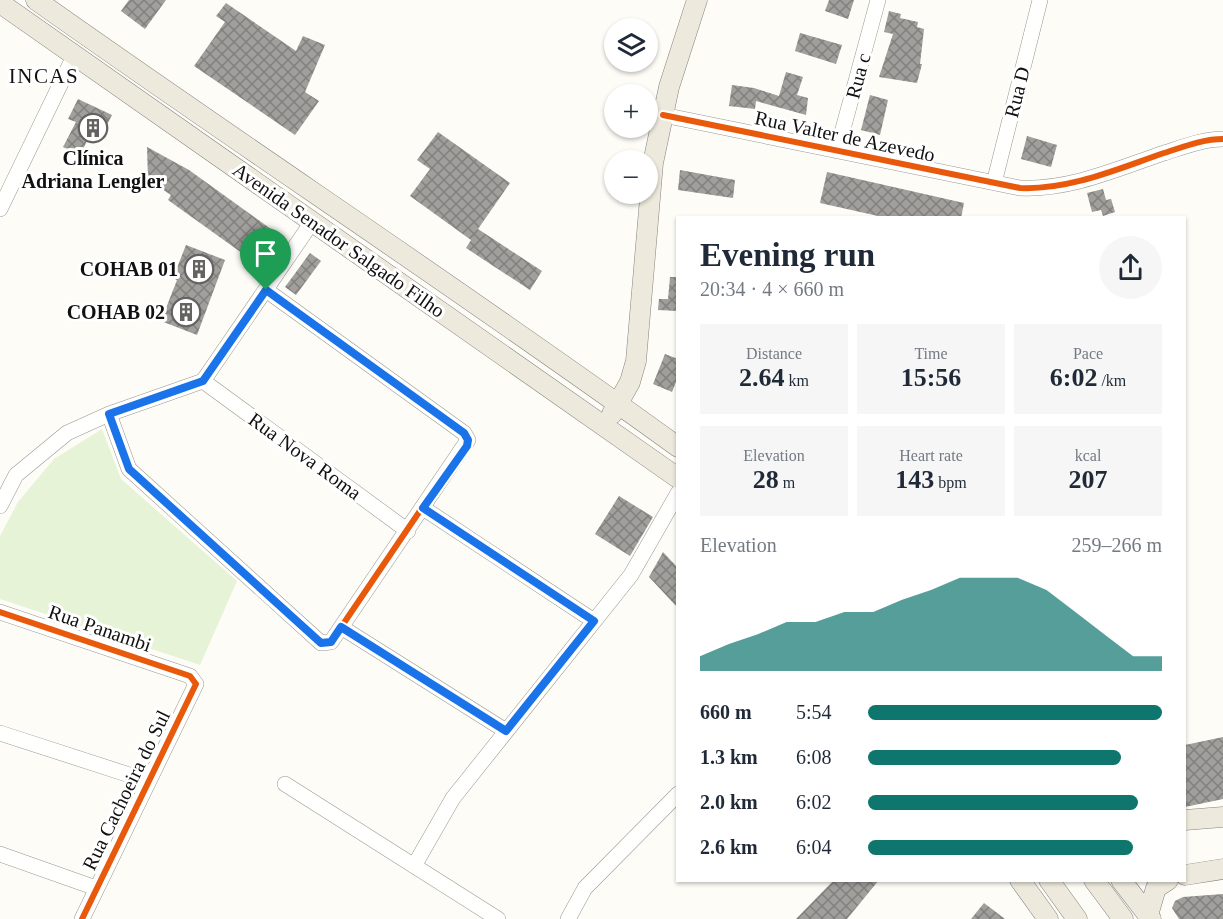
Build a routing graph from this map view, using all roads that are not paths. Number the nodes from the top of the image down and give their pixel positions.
1 (36, 0) edge
2 (697, 0) edge
3 (878, 0) edge
4 (1040, 0) edge
5 (1, 6) edge
6 (75, 54) junction
7 (663, 115) junction
8 (1223, 139) edge
9 (837, 151) junction
10 (994, 183) junction
11 (0, 208) edge
12 (312, 222) junction
13 (266, 290) junction
14 (203, 381) junction
15 (620, 403) junction
16 (109, 414) junction
17 (602, 426) junction
18 (676, 445) edge
19 (676, 477) edge
20 (676, 496) edge
21 (0, 506) edge
22 (423, 508) junction
23 (408, 531) junction
24 (0, 612) edge
25 (594, 621) junction
26 (341, 627) junction
27 (190, 676) joint
28 (506, 731) junction
29 (0, 733) edge
30 (148, 781) junction
31 (285, 784) dead end
32 (676, 796) edge
33 (1223, 817) edge
34 (1186, 820) edge
35 (0, 854) edge
36 (414, 866) junction
37 (1223, 869) edge
38 (1186, 875) edge
39 (1049, 882) edge
40 (1096, 882) edge
41 (1122, 882) edge
42 (1165, 882) edge
43 (1027, 885) edge
44 (96, 888) junction
45 (1150, 917) edge
46 (82, 919) edge
47 (498, 919) edge
48 (568, 919) edge
49 (1048, 919) edge
50 (1077, 919) edge
51 (1124, 919) edge

1 - 15 main road, Avenida Senador Salgado Filho
2 - 7 main road
3 - 9 street, Rua c
4 - 10 street, Rua D
5 - 6 main road, Avenida Senador Salgado Filho
6 - 11 street
6 - 12 main road, Avenida Senador Salgado Filho
7 - 9 street, Rua Valter de Azevedo
7 - 15 main road
8 - 10 street, Rua Valter de Azevedo
9 - 10 street, Rua Valter de Azevedo
12 - 13 street
12 - 17 main road, Avenida Senador Salgado Filho
13 - 14 street
13 - 22 street
14 - 16 street
14 - 23 street, Rua Nova Roma
15 - 17 main road
15 - 18 main road, Avenida Senador Salgado Filho
16 - 21 street
16 - 26 street
17 - 19 main road, Avenida Senador Salgado Filho
20 - 25 street
22 - 23 street
22 - 25 street
23 - 26 street
24 - 27 street, Rua Panambi
25 - 28 street
26 - 28 street
27 - 30 street, Rua Cachoeira do Sul
28 - 36 street
29 - 30 street
30 - 44 street, Rua Cachoeira do Sul
31 - 36 street
32 - 48 street
33 - 34 main road
35 - 44 street
36 - 47 street
37 - 38 main road
39 - 50 main road
40 - 51 main road
41 - 45 main road
42 - 45 main road
43 - 49 main road
44 - 46 street, Rua Cachoeira do Sul

